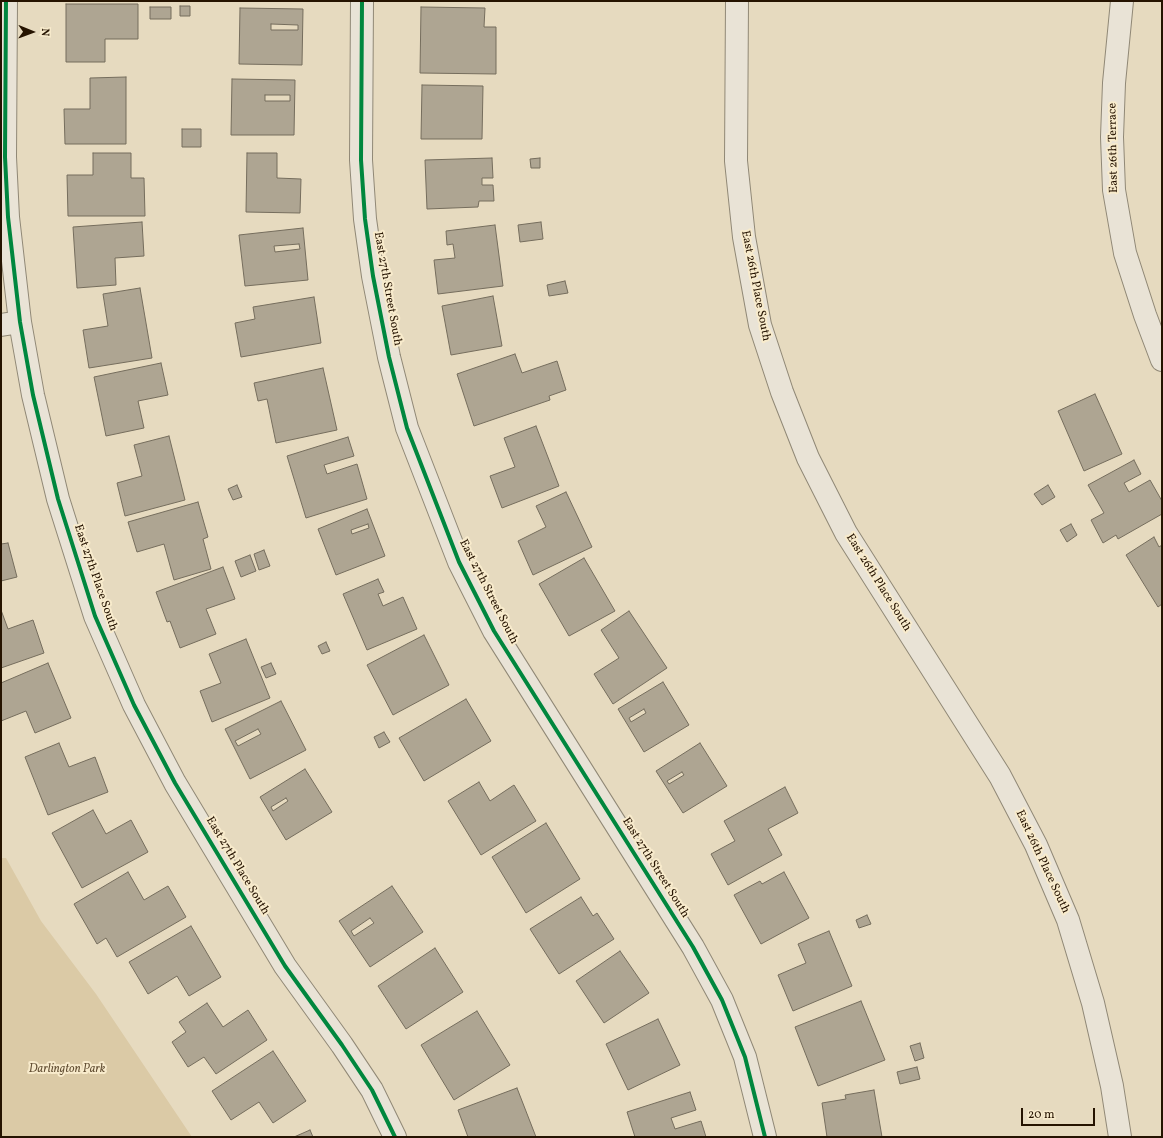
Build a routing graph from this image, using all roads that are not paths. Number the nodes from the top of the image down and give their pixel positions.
1 (6, 1) edge
2 (362, 1) edge
3 (737, 1) edge
4 (1122, 1) edge
5 (10, 324) edge
6 (1162, 360) edge
7 (395, 1137) edge
8 (765, 1137) edge
9 (1120, 1137) edge

1 - 5 street, East 27th Place South
2 - 8 street, East 27th Street South
3 - 9 street, East 26th Place South
4 - 6 street, East 26th Terrace
5 - 7 street, East 27th Place South

